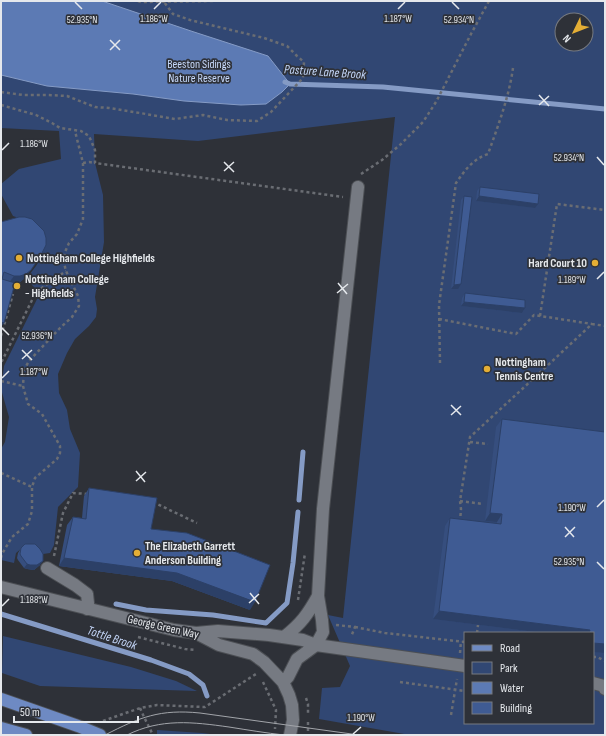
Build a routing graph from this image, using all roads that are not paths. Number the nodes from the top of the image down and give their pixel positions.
1 (358, 181) road end
2 (46, 568) dead end
3 (1, 587) edge
4 (318, 596) junction
5 (87, 609) junction
6 (196, 633) junction
7 (284, 637) junction
8 (316, 645) junction
9 (464, 666) edge
10 (283, 682) junction
11 (594, 683) edge
12 (605, 689) edge
13 (1, 699) edge
14 (1, 728) edge
15 (26, 735) edge
16 (100, 735) edge
17 (290, 735) edge

1 - 4 street
2 - 5 street
3 - 5 street, George Green Way
4 - 7 street
4 - 8 street
5 - 6 street, George Green Way
6 - 7 street
6 - 10 street, George Green Way
7 - 8 street
8 - 9 street
8 - 10 street
10 - 17 street, George Green Way
11 - 12 street
13 - 16 main road
14 - 15 main road

